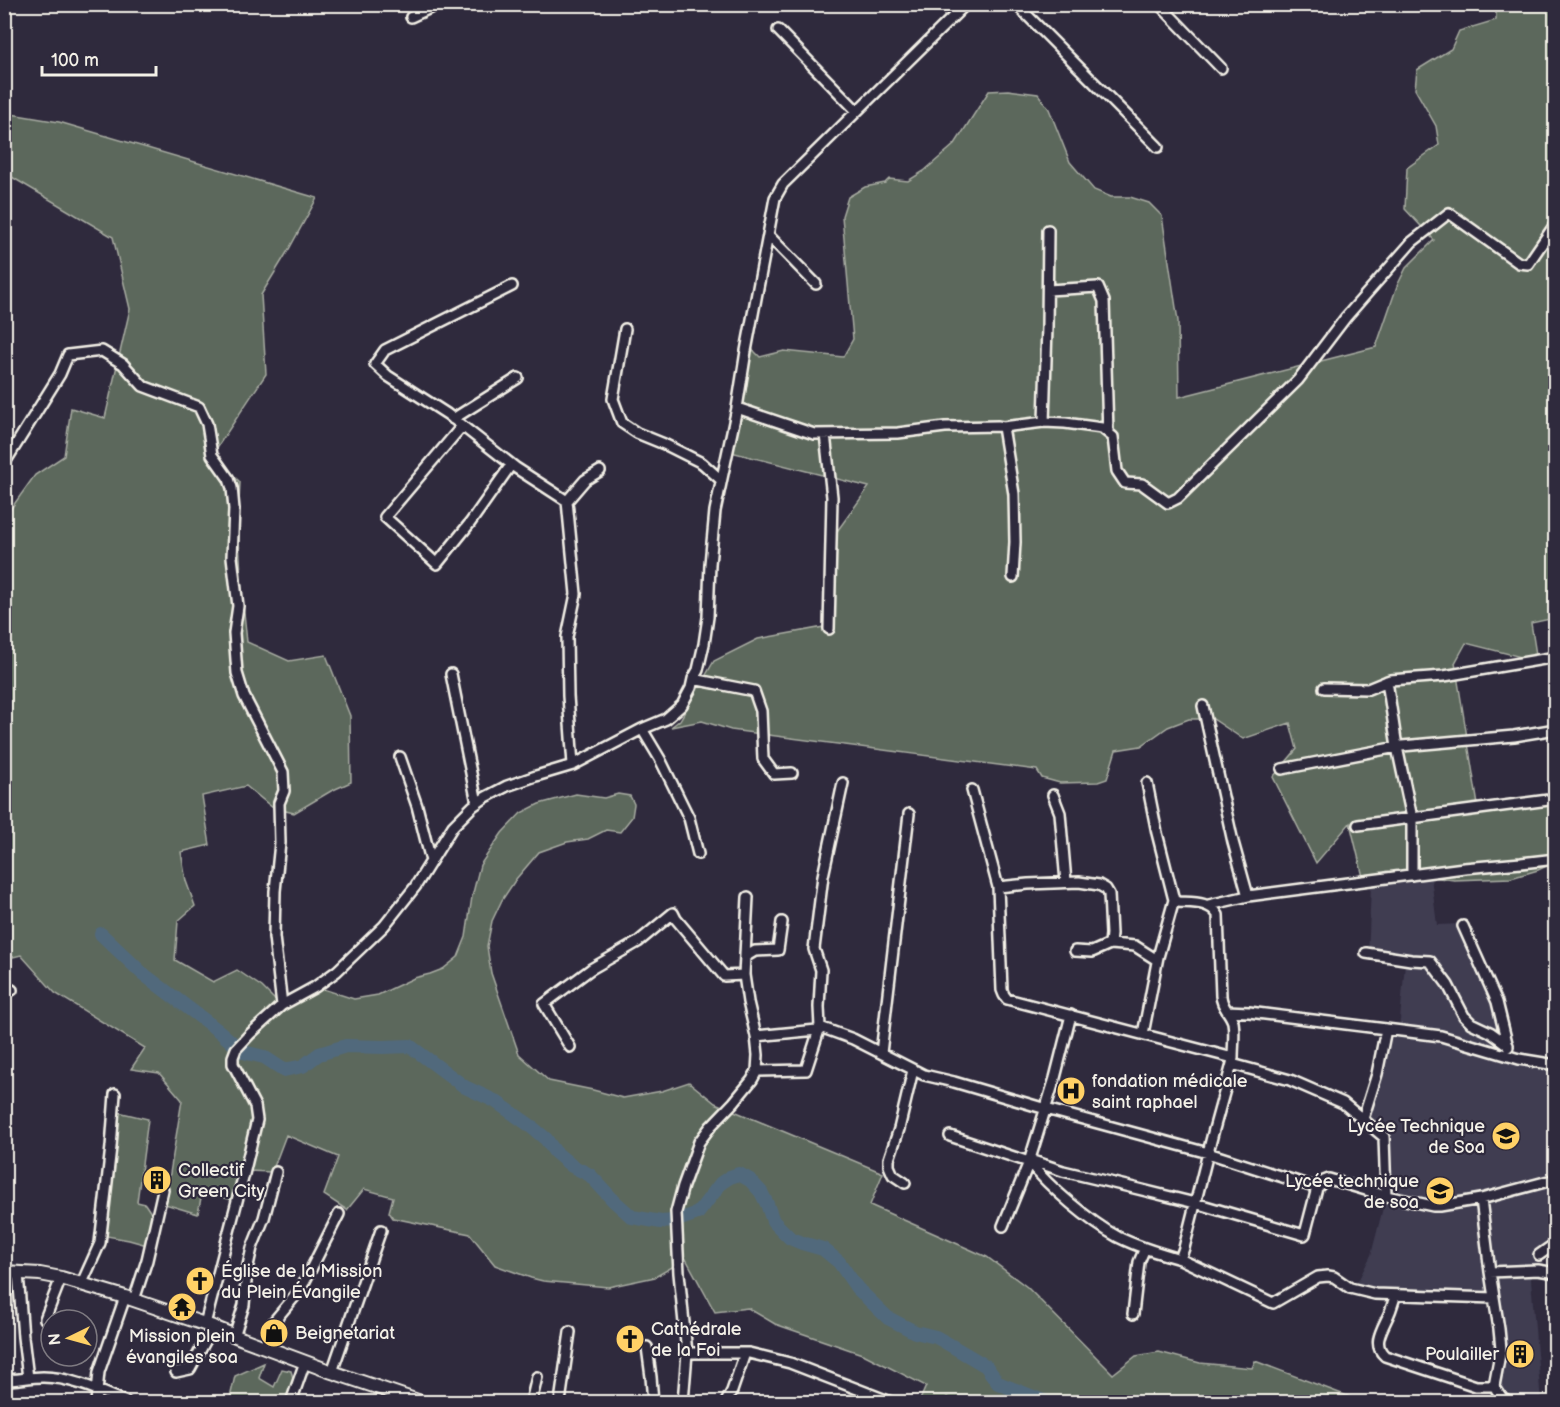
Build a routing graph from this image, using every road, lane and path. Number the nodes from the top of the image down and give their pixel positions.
1 (439, 4) edge
2 (966, 4) edge
3 (1016, 4) edge
4 (1159, 4) edge
5 (413, 10) edge
6 (778, 30) dead end
7 (1221, 68) dead end
8 (857, 111) junction
9 (1158, 147) dead end
10 (1556, 223) edge
11 (1048, 230) dead end
12 (768, 235) junction
13 (816, 284) dead end
14 (512, 286) dead end
15 (1047, 290) junction
16 (625, 329) dead end
17 (518, 378) dead end
18 (737, 408) junction
19 (453, 419) junction
20 (1044, 422) junction
21 (462, 426) junction
22 (1004, 427) junction
23 (1108, 433) junction
24 (825, 434) junction
25 (4, 464) edge
26 (511, 465) junction
27 (600, 471) dead end
28 (721, 480) junction
29 (567, 501) junction
30 (1013, 577) dead end
31 (829, 629) dead end
32 (1556, 657) edge
33 (451, 674) dead end
34 (693, 679) junction
35 (1387, 681) junction
36 (1324, 688) dead end
37 (1203, 706) dead end
38 (642, 729) junction
39 (1556, 729) edge
40 (1397, 747) junction
41 (400, 757) dead end
42 (573, 765) junction
43 (1282, 769) dead end
44 (792, 773) dead end
45 (843, 783) dead end
46 (1147, 783) dead end
47 (972, 790) dead end
48 (1053, 795) dead end
49 (1556, 800) edge
50 (477, 803) junction
51 (909, 814) dead end
52 (1412, 818) junction
53 (1358, 825) dead end
54 (698, 854) dead end
55 (1556, 859) edge
56 (431, 861) junction
57 (1412, 875) junction
58 (1066, 882) junction
59 (998, 887) junction
60 (748, 897) dead end
61 (1248, 897) junction
62 (1174, 900) junction
63 (1209, 905) junction
64 (782, 921) dead end
65 (1463, 926) dead end
66 (1110, 944) junction
67 (1075, 951) dead end
68 (1366, 954) dead end
69 (745, 957) junction
70 (1157, 960) junction
71 (744, 975) junction
72 (282, 1005) junction
73 (1227, 1011) junction
74 (1071, 1015) junction
75 (820, 1027) junction
76 (1386, 1029) junction
77 (1143, 1034) junction
78 (756, 1036) junction
79 (1508, 1045) junction
80 (570, 1047) dead end
81 (881, 1053) junction
82 (1510, 1055) junction
83 (1233, 1061) junction
84 (1556, 1065) edge
85 (913, 1070) junction
86 (757, 1071) junction
87 (115, 1094) dead end
88 (1046, 1109) junction
89 (1363, 1119) junction
90 (950, 1136) dead end
91 (1208, 1154) junction
92 (1029, 1161) junction
93 (276, 1172) dead end
94 (1556, 1179) edge
95 (905, 1183) dead end
96 (1317, 1188) junction
97 (163, 1191) dead end
98 (1386, 1196) junction
99 (1481, 1199) junction
100 (1195, 1203) junction
101 (339, 1214) dead end
102 (1003, 1226) dead end
103 (381, 1230) dead end
104 (1556, 1243) edge
105 (1145, 1248) junction
106 (1539, 1255) dead end
107 (1180, 1259) junction
108 (4, 1272) edge
109 (1490, 1272) junction
110 (18, 1273) junction
111 (1556, 1273) edge
112 (61, 1278) junction
113 (81, 1283) junction
114 (1396, 1295) junction
115 (129, 1298) junction
116 (1494, 1298) junction
117 (49, 1308) edge
118 (1133, 1314) dead end
119 (209, 1325) junction
120 (570, 1332) dead end
121 (234, 1336) junction
122 (264, 1347) junction
123 (647, 1347) dead end
124 (687, 1353) junction
125 (745, 1353) junction
126 (304, 1362) junction
127 (176, 1372) dead end
128 (332, 1372) junction
129 (537, 1377) dead end
130 (28, 1378) junction
131 (4, 1380) edge
132 (1494, 1386) junction
133 (98, 1389) junction
134 (96, 1402) edge
135 (126, 1402) edge
136 (291, 1402) edge
137 (421, 1402) edge
138 (531, 1402) edge
139 (560, 1402) edge
140 (653, 1402) edge
141 (683, 1402) edge
142 (726, 1402) edge
143 (891, 1402) edge
144 (1508, 1402) edge

1 - 5 street
2 - 8 street
3 - 9 street
4 - 7 street
6 - 8 street
8 - 12 street
10 - 23 street
11 - 15 street
12 - 13 street
12 - 18 street
14 - 19 street
15 - 20 street
15 - 23 street
16 - 28 street
17 - 19 street
18 - 24 street
18 - 28 street
19 - 21 street
20 - 22 street
20 - 23 street
21 - 26 street
21 - 26 street
22 - 24 street
22 - 30 street
24 - 31 street
25 - 72 street
26 - 29 street
27 - 29 street
28 - 34 street
29 - 42 street
32 - 35 street
33 - 50 street
34 - 38 street
34 - 44 street
35 - 36 street
35 - 40 street
37 - 61 street
38 - 42 street
38 - 54 street
39 - 40 street
40 - 43 street
40 - 52 street
41 - 56 street
42 - 50 street
45 - 75 street
46 - 62 street
47 - 59 street
48 - 58 street
49 - 52 street
50 - 56 street
51 - 81 street
52 - 53 street
52 - 57 street
55 - 57 street
56 - 72 street
57 - 61 street
58 - 59 street
58 - 66 street
59 - 74 street
60 - 69 street
61 - 63 street
62 - 63 street
62 - 70 street
63 - 73 street
64 - 69 street
65 - 79 street
66 - 67 street
66 - 70 street
68 - 79 street
69 - 71 street
70 - 77 street
71 - 78 street
71 - 80 street
72 - 119 street
73 - 76 street
73 - 83 street
74 - 77 street
74 - 88 street
75 - 78 street
75 - 81 street
75 - 86 street
76 - 82 street
76 - 89 street
77 - 83 street
78 - 86 street
79 - 82 street
81 - 85 street
82 - 84 street
83 - 89 street
83 - 91 street
85 - 88 street
85 - 95 street
86 - 124 street
87 - 113 street
88 - 91 street
88 - 92 street
89 - 98 street
90 - 92 street
91 - 96 street
91 - 100 street
92 - 100 street
92 - 102 street
92 - 105 street
93 - 121 street
94 - 99 street
96 - 98 street
96 - 100 street
97 - 115 street
98 - 99 street
99 - 109 street
100 - 107 street
101 - 122 street
103 - 128 street
104 - 106 street
105 - 107 street
105 - 118 street
107 - 114 street
108 - 110 main road
109 - 111 street
109 - 116 street
110 - 112 main road
110 - 130 street
112 - 113 main road
112 - 117 street
113 - 115 main road
114 - 116 street
114 - 132 street
115 - 119 main road
115 - 133 street
116 - 132 street
119 - 121 main road
119 - 127 street
120 - 139 street
121 - 122 main road
122 - 126 main road
123 - 140 street
124 - 125 street
124 - 141 street
125 - 142 street
125 - 143 street
126 - 128 main road
126 - 136 street
128 - 137 main road
129 - 138 street
130 - 131 street
130 - 133 street
132 - 144 street
133 - 134 street
133 - 135 street

